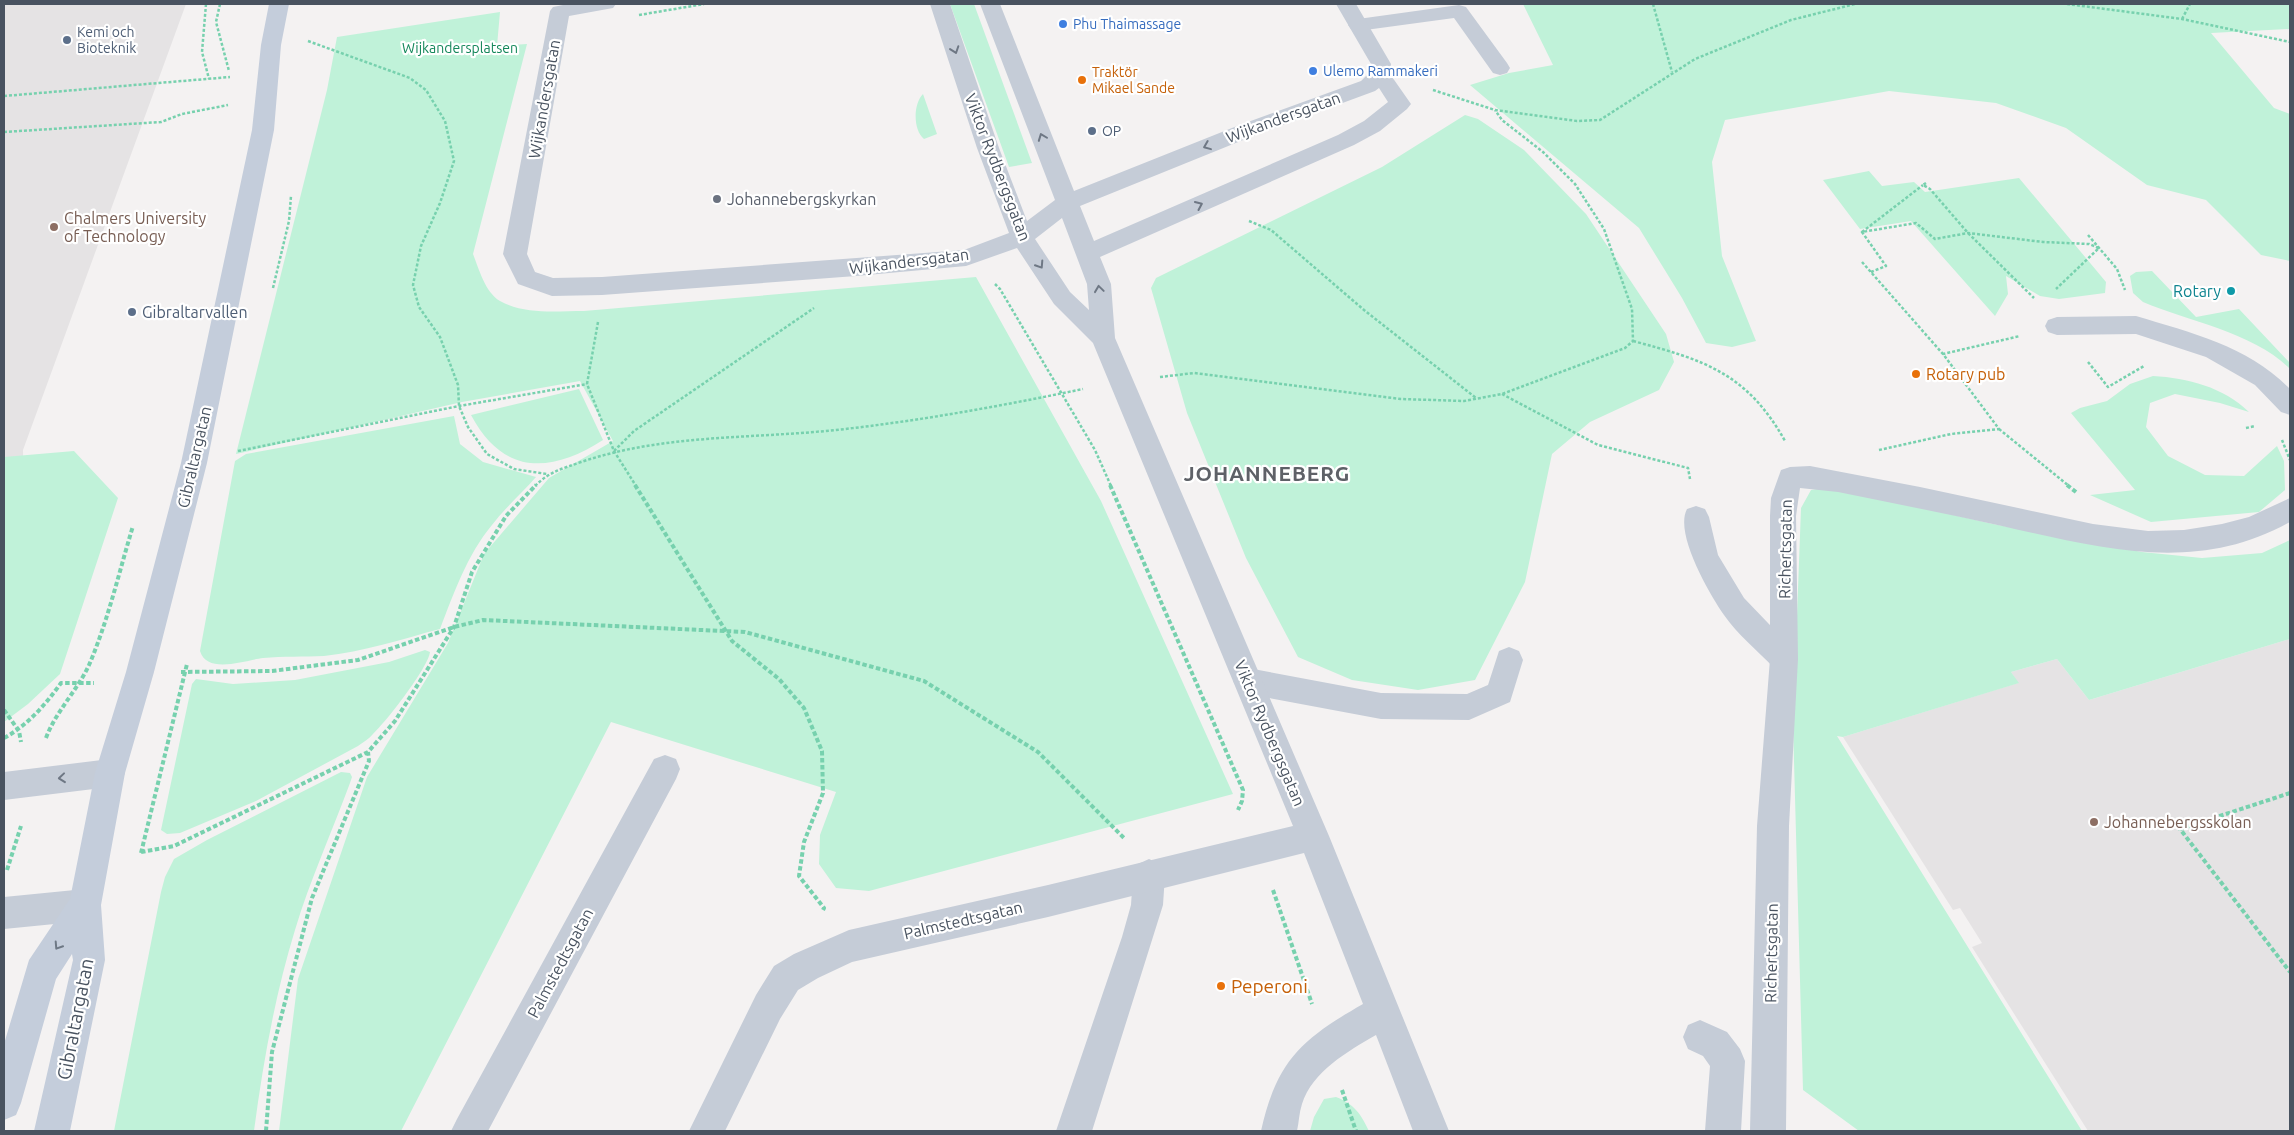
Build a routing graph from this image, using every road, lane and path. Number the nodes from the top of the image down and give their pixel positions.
1 (206, 4) edge
2 (279, 4) edge
3 (606, 4) edge
4 (704, 4) edge
5 (940, 4) edge
6 (990, 4) edge
7 (1346, 4) edge
8 (1653, 4) edge
9 (1855, 4) edge
10 (2067, 4) edge
11 (2190, 4) edge
12 (636, 16) dead end
13 (2182, 19) junction
14 (1358, 25) junction
15 (2290, 42) edge
16 (271, 44) junction
17 (1500, 68) dead end
18 (1672, 72) junction
19 (1380, 74) junction
20 (231, 77) dead end
21 (209, 79) junction
22 (4, 96) edge
23 (234, 104) dead end
24 (1495, 110) junction
25 (4, 132) edge
26 (1066, 203) junction
27 (1253, 222) dead end
28 (1862, 232) junction
29 (1968, 233) junction
30 (2088, 235) dead end
31 (1022, 238) junction
32 (2099, 248) junction
33 (1086, 254) junction
34 (966, 258) junction
35 (1862, 262) dead end
36 (856, 268) junction
37 (1871, 272) junction
38 (2040, 304) junction
39 (598, 321) dead end
40 (2136, 325) junction
41 (2057, 326) junction
42 (1104, 338) junction
43 (1633, 341) junction
44 (1944, 354) junction
45 (2085, 358) dead end
46 (1121, 381) junction
47 (587, 384) junction
48 (2108, 387) dead end
49 (1062, 393) junction
50 (1502, 394) junction
51 (1477, 398) junction
52 (2290, 405) edge
53 (459, 406) junction
54 (1772, 419) dead end
55 (1999, 428) junction
56 (614, 451) junction
57 (1876, 451) dead end
58 (232, 452) dead end
59 (547, 474) junction
60 (2076, 492) dead end
61 (2290, 509) edge
62 (1696, 517) joint
63 (120, 565) dead end
64 (454, 627) junction
65 (726, 632) junction
66 (1784, 659) junction
67 (1508, 660) dead end
68 (185, 672) dead end
69 (1248, 681) junction
70 (4, 710) edge
71 (8, 714) dead end
72 (19, 731) dead end
73 (4, 738) edge
74 (368, 752) junction
75 (665, 769) dead end
76 (110, 773) junction
77 (34, 781) junction
78 (4, 786) edge
79 (2290, 793) edge
80 (1242, 802) junction
81 (1235, 815) dead end
82 (1313, 836) junction
83 (1258, 848) junction
84 (141, 852) dead end
85 (6, 873) dead end
86 (1149, 875) junction
87 (85, 906) junction
88 (833, 906) dead end
89 (824, 908) junction
90 (4, 913) edge
91 (806, 966) junction
92 (2290, 972) edge
93 (1384, 1011) junction
94 (1700, 1038) dead end
95 (1326, 1045) junction
96 (4, 1103) edge
97 (52, 1131) edge
98 (266, 1131) edge
99 (470, 1131) edge
100 (707, 1131) edge
101 (1074, 1131) edge
102 (1279, 1131) edge
103 (1356, 1131) edge
104 (1431, 1131) edge
105 (1724, 1131) edge
106 (1768, 1131) edge

1 - 21 path
2 - 16 street, Gibraltargatan
3 - 36 street, Wijkandersgatan
4 - 12 path
5 -> 31 street, Viktor Rydbergsgatan
26 -> 6 street, Viktor Rydbergsgatan
7 - 14 street
8 - 18 path
9 - 18 path
10 - 13 path
11 - 13 path
13 - 15 path
14 - 17 street
14 - 19 street
16 - 53 path
16 - 76 street, Gibraltargatan
18 - 24 path
19 - 24 path
19 -> 26 street, Wijkandersgatan
33 -> 19 street
20 - 21 path
21 - 22 path
23 - 25 path
24 - 43 path
26 - 31 street, Wijkandersgatan
26 - 33 street, Viktor Rydbergsgatan
27 - 51 path
28 - 29 path
28 - 29 path
28 - 37 path
29 - 32 path
29 - 38 path
30 - 32 path
31 - 34 street, Wijkandersgatan
31 -> 42 street, Viktor Rydbergsgatan
32 - 38 path
32 - 40 path
42 -> 33 street, Viktor Rydbergsgatan
34 - 36 street, Wijkandersgatan
34 - 49 path
35 - 37 path
36 - 56 path
37 - 44 path
38 - 41 path
39 - 47 path
40 - 41 street
40 - 52 street
41 - 44 path
42 - 46 street, Viktor Rydbergsgatan
43 - 50 path
43 - 54 path
44 - 55 path
45 - 48 path
46 - 49 path
46 - 51 path
46 - 69 street, Viktor Rydbergsgatan
47 - 53 path
47 - 56 path
49 - 56 path
49 - 80 path
50 - 51 path
50 - 62 path
53 - 58 path
53 - 59 path
55 - 57 path
55 - 60 path
56 - 59 path
56 - 65 path
59 - 64 path
61 - 66 street, Richertsgatan
62 - 66 street
63 - 77 path
64 - 65 path
64 - 68 path
64 - 74 path
65 - 86 path
65 - 89 path
66 - 106 street, Richertsgatan
67 - 69 street
69 - 82 street, Viktor Rydbergsgatan
70 - 71 path
72 - 73 path
74 - 84 path
74 - 98 path
75 - 99 street, Palmstedtsgatan
76 -> 77 street
76 - 87 street, Gibraltargatan
77 - 78 street
77 - 85 path
79 - 92 path
80 - 81 path
80 - 83 path
82 - 83 street, Palmstedtsgatan
82 - 93 street, Viktor Rydbergsgatan
83 - 86 street, Palmstedtsgatan
83 - 95 path
86 - 91 street, Palmstedtsgatan
86 - 101 street
87 - 90 street
87 -> 96 street, Gibraltargatan
87 - 97 street, Gibraltargatan
88 - 89 path
89 - 91 path
91 - 100 street, Palmstedtsgatan
93 - 95 street
93 - 104 street, Viktor Rydbergsgatan
94 - 105 street
95 - 102 street
95 - 103 path

